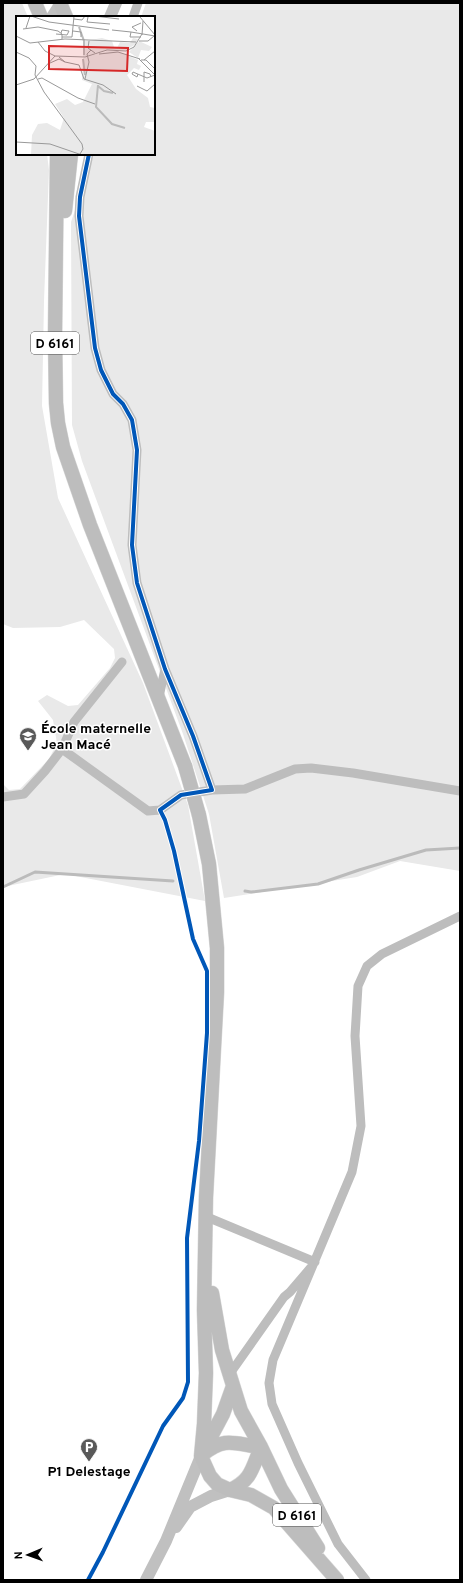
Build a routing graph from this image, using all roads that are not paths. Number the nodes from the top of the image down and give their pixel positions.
1 (35, 3) edge
2 (60, 3) edge
3 (116, 3) edge
4 (121, 3) edge
5 (138, 3) edge
6 (41, 16) edge
7 (53, 16) edge
8 (66, 16) edge
9 (110, 16) edge
10 (116, 16) edge
11 (134, 16) edge
12 (56, 155) edge
13 (71, 155) edge
14 (76, 155) edge
15 (90, 155) edge
16 (65, 205) junction
17 (57, 283) junction
18 (122, 662) dead end
19 (145, 665) junction
20 (166, 669) junction
21 (158, 699) junction
22 (62, 749) junction
23 (212, 790) junction
24 (460, 791) edge
25 (3, 797) edge
26 (460, 916) edge
27 (206, 1197) junction
28 (207, 1217) junction
29 (314, 1263) junction
30 (231, 1380) junction
31 (261, 1447) junction
32 (201, 1456) junction
33 (230, 1490) junction
34 (166, 1541) junction
35 (146, 1580) edge
36 (338, 1580) edge
37 (366, 1580) edge

1 - 6 main road
2 - 7 street
2 - 8 main road
3 - 9 street
4 - 10 street
5 - 11 street
12 - 17 main road, D 6161
13 - 16 main road, D 6161
14 - 16 street
15 - 20 street
16 - 17 main road, D 6161
17 - 19 main road, D 6161
18 - 22 street
19 - 20 street
19 - 21 main road, D 6161
20 - 21 street
20 - 23 street
21 - 27 main road, D 6161, bridge
22 - 23 street
22 - 25 street
23 - 24 street
26 - 29 street
27 - 28 main road, D 6161
27 - 32 main road
28 - 29 street
28 - 30 main road, D 6161
29 - 30 street
29 - 37 street
30 - 31 main road, D 6161
30 - 32 main road
31 - 32 main road
31 - 33 main road
31 - 36 main road, D 6161
32 - 33 main road
32 - 34 street
33 - 34 street
33 - 36 main road
34 - 35 street

